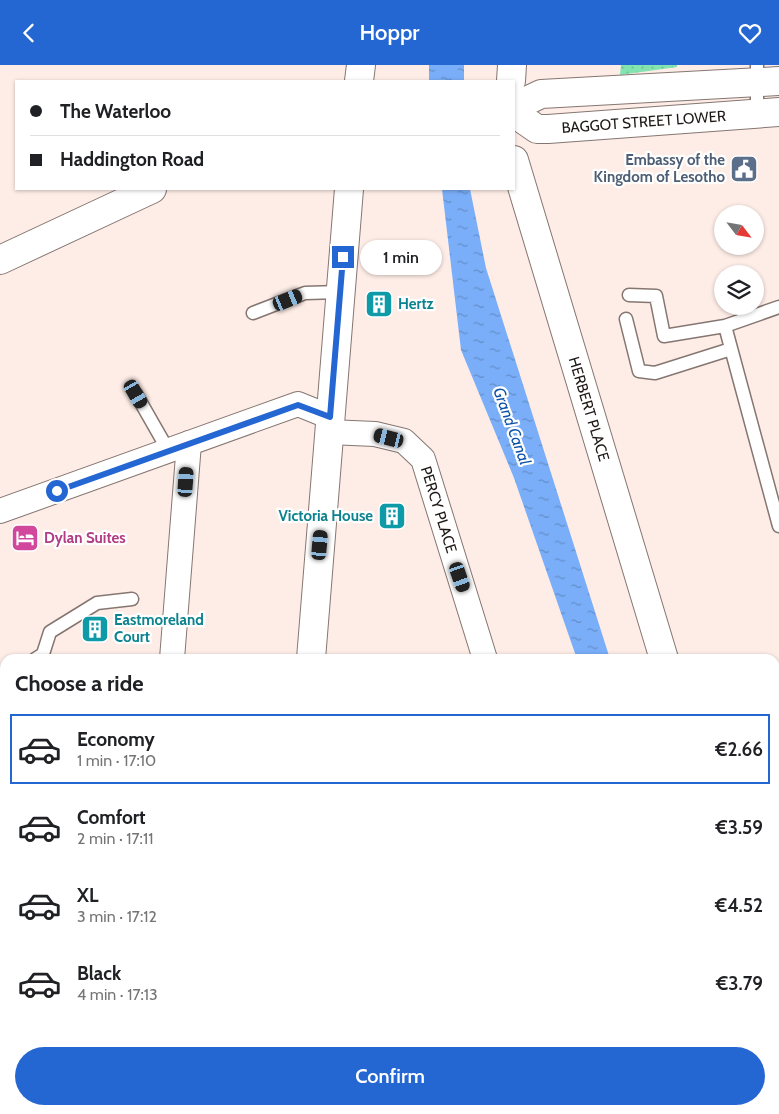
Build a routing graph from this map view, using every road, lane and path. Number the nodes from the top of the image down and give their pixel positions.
1 (361, 65) edge
2 (512, 65) edge
3 (764, 76) edge
4 (359, 80) edge
5 (511, 80) edge
6 (515, 107) edge
7 (768, 113) edge
8 (515, 114) edge
9 (515, 163) edge
10 (150, 190) edge
11 (349, 190) edge
12 (0, 260) edge
13 (340, 292) junction
14 (630, 295) dead end
15 (779, 307) edge
16 (253, 313) dead end
17 (626, 319) dead end
18 (725, 326) junction
19 (732, 349) junction
20 (136, 394) dead end
21 (330, 424) junction
22 (179, 446) junction
23 (0, 511) edge
24 (779, 526) edge
25 (132, 599) dead end
26 (43, 654) edge
27 (172, 654) edge
28 (311, 654) edge
29 (483, 654) edge
30 (662, 654) edge

1 - 4 main road
2 - 5 main road
3 - 6 main road
3 - 7 lane
7 - 8 main road, BAGGOT STREET LOWER
9 - 30 main road, HERBERT PLACE
10 - 12 main road
11 - 13 main road
13 - 16 lane
13 - 21 main road
14 - 18 lane
15 - 18 lane
17 - 19 lane
18 - 19 lane
19 - 24 lane
20 - 22 lane
21 - 22 street, PERCY PLACE
21 - 28 main road
21 - 29 street, PERCY PLACE
22 - 23 street, PERCY PLACE
22 - 27 street
25 - 26 lane

